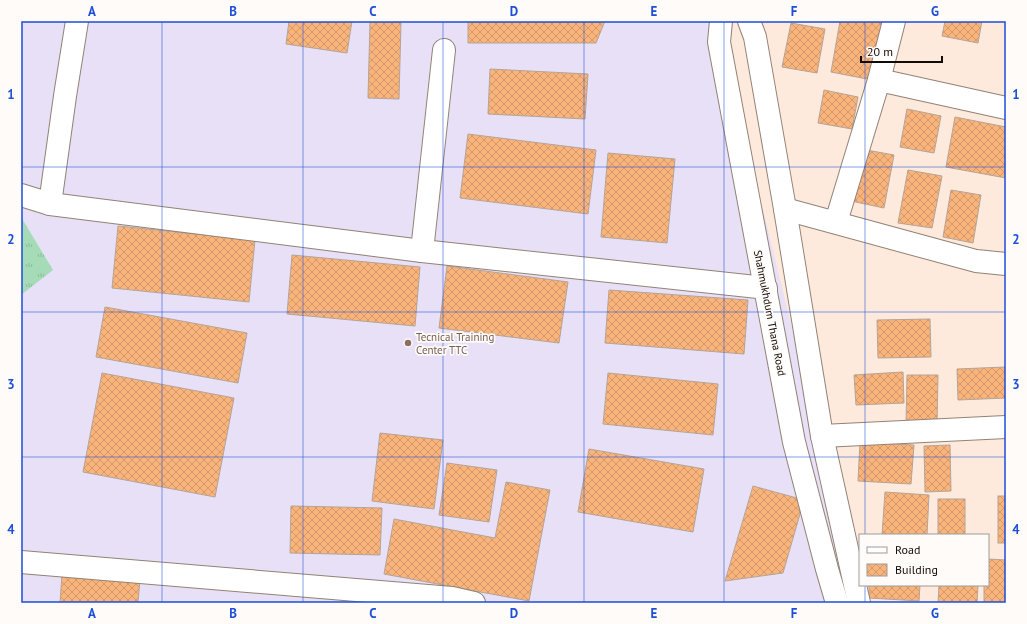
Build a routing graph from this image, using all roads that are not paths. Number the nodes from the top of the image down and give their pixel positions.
1 (77, 21) edge
2 (721, 21) edge
3 (749, 21) edge
4 (894, 21) edge
5 (444, 50) dead end
6 (879, 80) junction
7 (1006, 108) edge
8 (21, 195) edge
9 (50, 204) junction
10 (785, 209) junction
11 (836, 222) junction
12 (422, 251) junction
13 (1006, 264) edge
14 (766, 288) junction
15 (1006, 427) edge
16 (822, 436) junction
17 (21, 562) edge
18 (474, 603) edge
19 (837, 603) edge
20 (859, 603) edge

1 - 9 street
2 - 14 street, Shahmukhdum Thana Road
3 - 10 street
4 - 6 street
5 - 12 street
6 - 7 street
6 - 11 street
8 - 9 street
9 - 12 street
10 - 11 street
10 - 16 street
11 - 13 street
12 - 14 street
14 - 19 street, Shahmukhdum Thana Road
15 - 16 street
16 - 20 street
17 - 18 street

